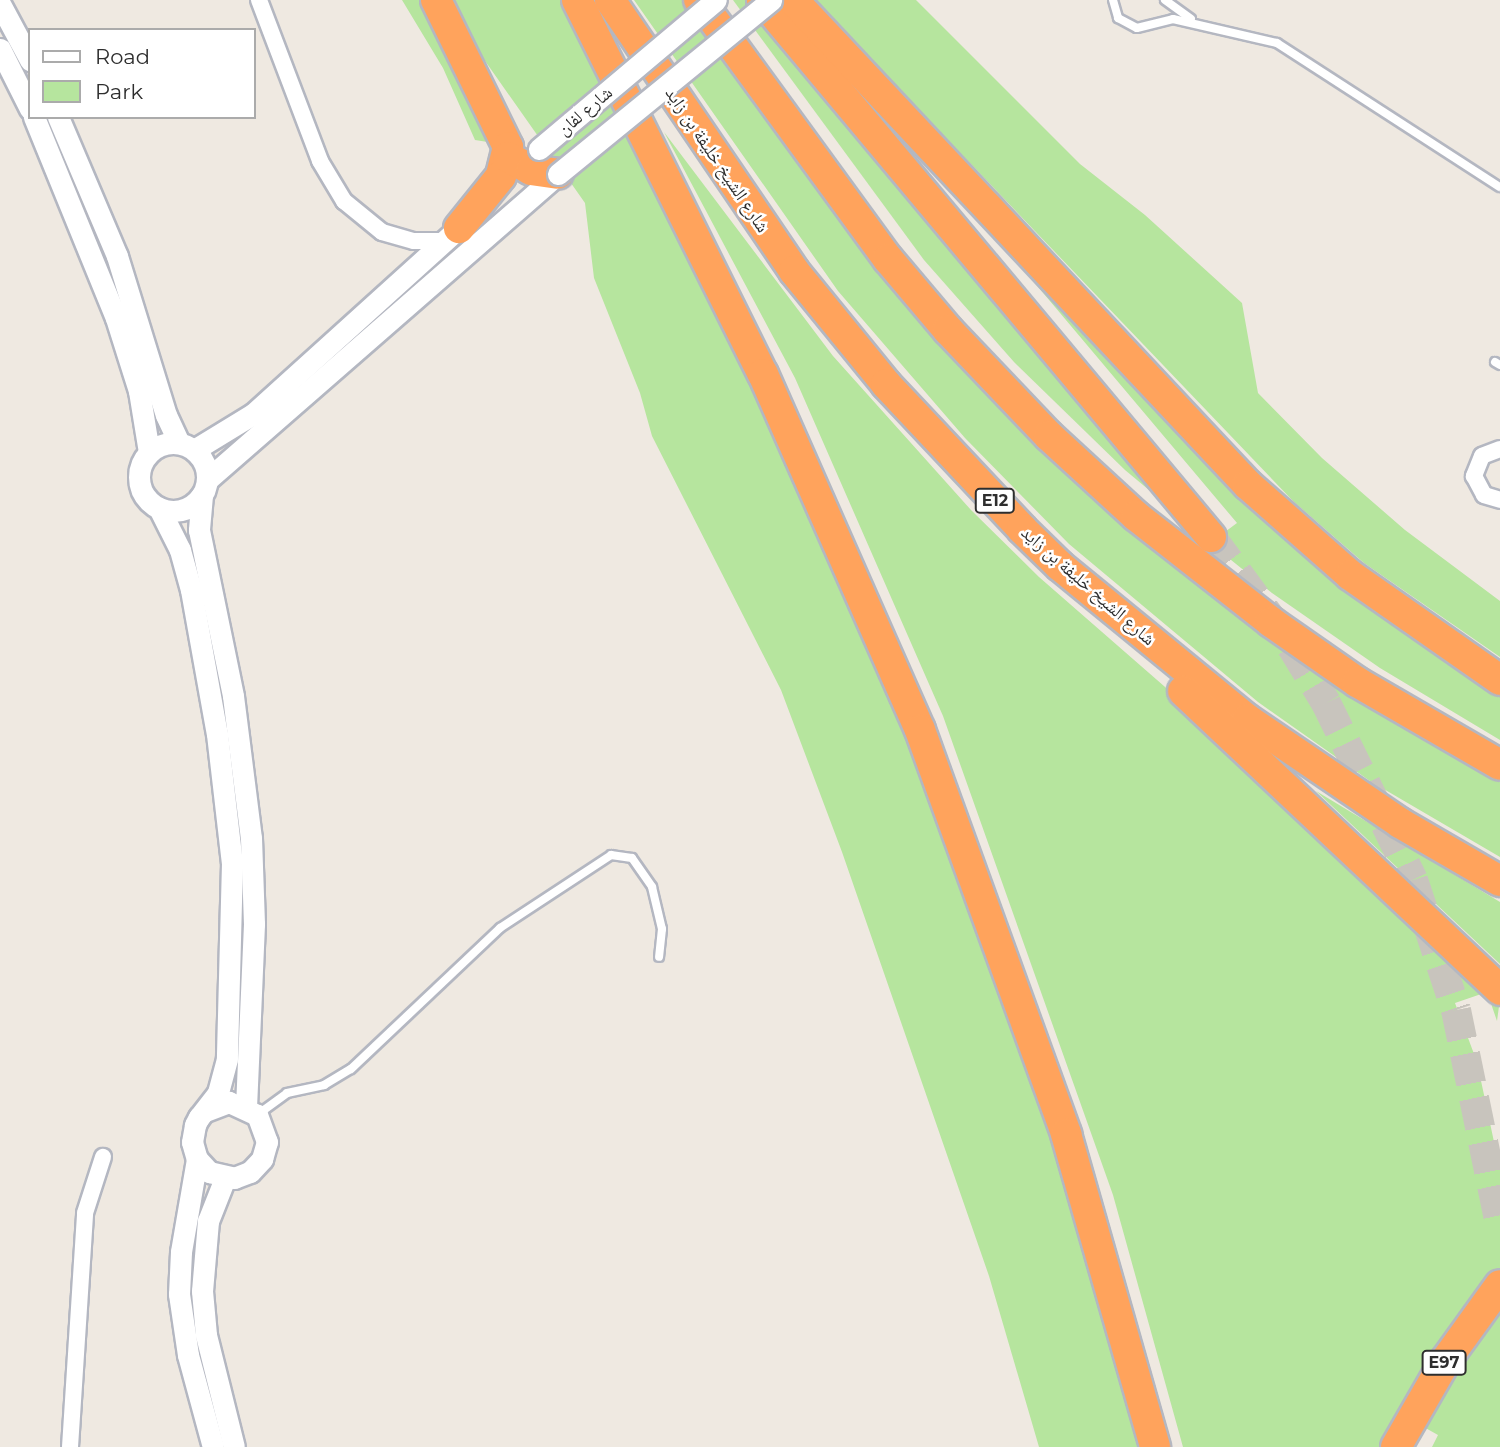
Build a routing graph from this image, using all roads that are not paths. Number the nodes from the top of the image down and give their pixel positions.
1 (259, 0) edge
2 (436, 0) edge
3 (577, 0) edge
4 (610, 0) edge
5 (699, 0) edge
6 (716, 0) edge
7 (762, 0) edge
8 (771, 0) edge
9 (793, 0) edge
10 (1113, 0) edge
11 (1165, 0) edge
12 (0, 4) edge
13 (1194, 21) junction
14 (0, 49) edge
15 (28, 56) edge
16 (28, 105) edge
17 (35, 119) edge
18 (59, 119) edge
19 (523, 158) junction
20 (558, 174) junction
21 (1500, 187) edge
22 (453, 234) junction
23 (187, 446) junction
24 (1498, 447) edge
25 (149, 452) junction
26 (205, 487) junction
27 (1500, 500) edge
28 (159, 508) junction
29 (1211, 537) tunnel mouth
30 (1060, 566) junction
31 (1500, 680) edge
32 (1500, 765) edge
33 (1500, 881) edge
34 (659, 957) dead end
35 (1500, 990) edge
36 (252, 1110) junction
37 (205, 1111) junction
38 (103, 1157) dead end
39 (197, 1159) junction
40 (225, 1178) junction
41 (1500, 1285) edge
42 (70, 1447) edge
43 (213, 1447) edge
44 (234, 1447) edge
45 (1156, 1447) edge
46 (1396, 1447) edge

1 - 22 street
2 - 19 highway
3 - 45 highway
4 - 30 highway, شارع الشيخ خليفة بن زايد / E12
5 - 32 highway
6 - 19 street, شارع لفان, bridge
7 - 29 highway
8 - 20 street, شارع لفان, bridge
9 - 31 highway
10 - 13 lane
11 - 13 lane
12 - 15 street
13 - 21 lane
14 - 16 street
17 - 25 street
18 - 23 street
19 - 20 highway
19 - 22 highway
20 - 26 street, شارع لفان
22 - 23 street
23 - 25 street
23 - 26 street
24 - 27 street
25 - 28 street
26 - 28 street
26 - 36 street
28 - 37 street
30 - 33 highway, شارع الشيخ خليفة بن زايد / E12
30 - 35 highway
34 - 36 lane
36 - 37 street
36 - 40 street
37 - 39 street
38 - 42 street
39 - 40 street
39 - 43 street
40 - 44 street
41 - 46 highway, E97

